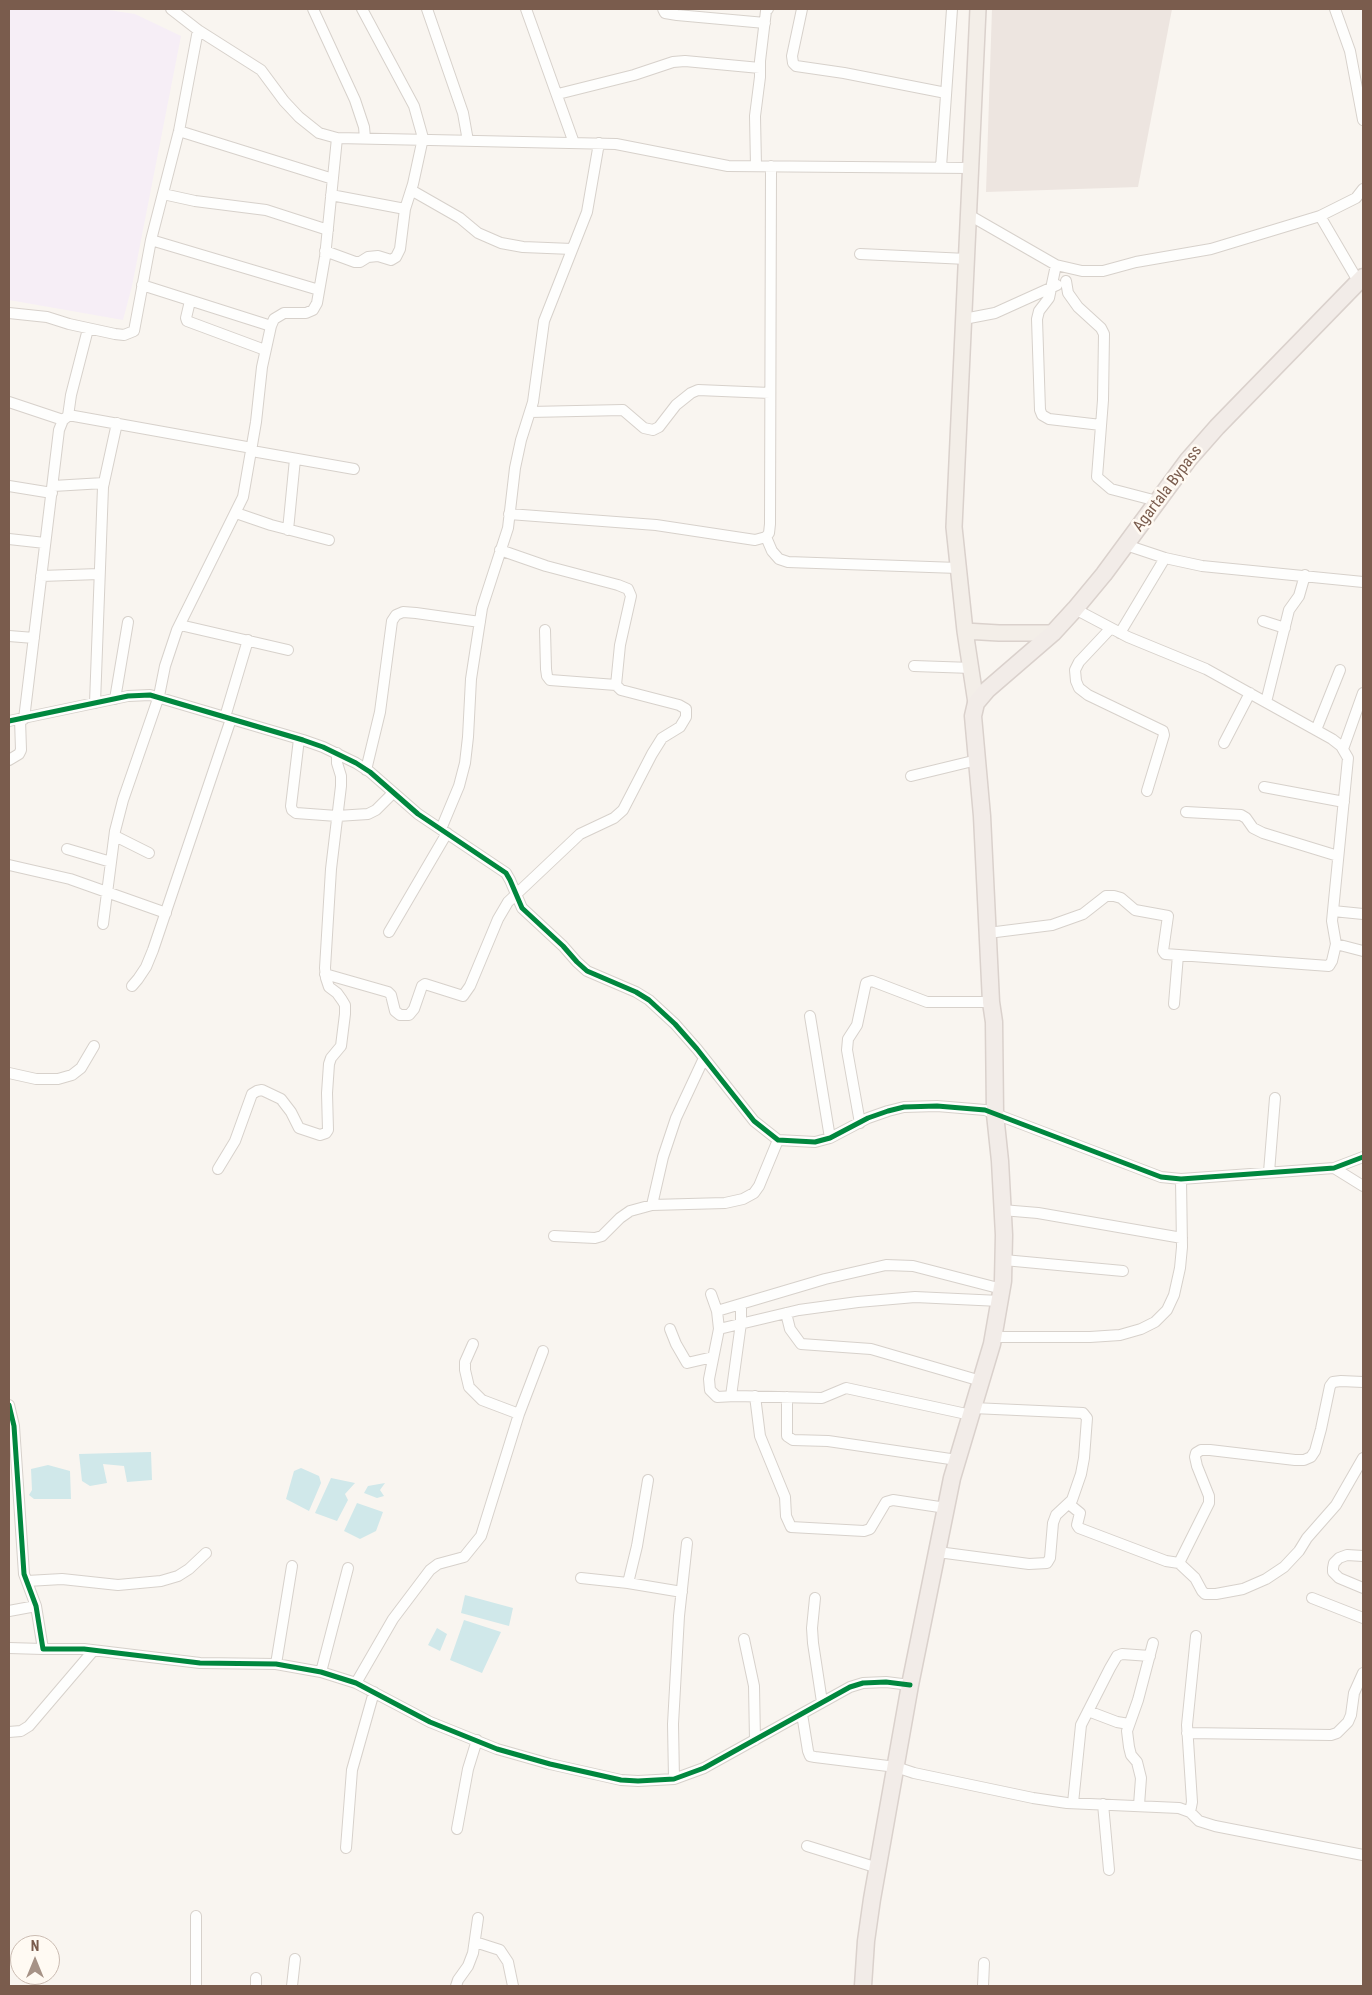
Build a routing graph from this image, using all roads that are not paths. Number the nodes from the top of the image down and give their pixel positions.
1 (171, 9) edge
2 (313, 9) edge
3 (362, 9) edge
4 (427, 9) edge
5 (526, 9) edge
6 (663, 9) edge
7 (768, 9) edge
8 (796, 9) edge
9 (804, 9) edge
10 (952, 9) edge
11 (978, 9) edge
12 (1335, 9) edge
13 (765, 23) junction
14 (198, 30) junction
15 (760, 68) junction
16 (946, 93) junction
17 (558, 94) junction
18 (1363, 120) edge
19 (179, 132) junction
20 (337, 138) junction
21 (365, 138) junction
22 (423, 138) junction
23 (468, 140) junction
24 (574, 143) junction
25 (599, 143) junction
26 (756, 166) junction
27 (771, 166) junction
28 (941, 167) junction
29 (971, 168) junction
30 (333, 178) junction
31 (1363, 189) edge
32 (411, 190) junction
33 (163, 194) junction
34 (331, 195) junction
35 (404, 209) junction
36 (969, 215) junction
37 (1320, 216) junction
38 (328, 230) junction
39 (151, 240) junction
40 (572, 249) junction
41 (325, 251) junction
42 (860, 254) dead end
43 (967, 259) junction
44 (1056, 265) junction
45 (1077, 270) junction
46 (1361, 279) edge
47 (1066, 281) junction
48 (142, 285) junction
49 (1053, 288) junction
50 (319, 290) junction
51 (190, 301) junction
52 (9, 313) edge
53 (964, 319) junction
54 (271, 326) junction
55 (88, 329) junction
56 (265, 350) junction
57 (770, 393) junction
58 (9, 402) edge
59 (530, 412) junction
60 (65, 418) junction
61 (117, 423) junction
62 (1101, 425) junction
63 (252, 449) junction
64 (295, 459) junction
65 (354, 469) dead end
66 (104, 483) junction
67 (9, 486) edge
68 (52, 490) junction
69 (1157, 501) junction
70 (236, 512) junction
71 (509, 514) junction
72 (288, 530) junction
73 (766, 538) junction
74 (9, 539) edge
75 (329, 540) dead end
76 (45, 543) junction
77 (1126, 544) junction
78 (500, 550) junction
79 (1164, 558) junction
80 (958, 568) junction
81 (99, 574) junction
82 (41, 576) junction
83 (1305, 576) junction
84 (1363, 582) edge
85 (1075, 609) junction
86 (1263, 621) dead end
87 (128, 622) dead end
88 (480, 622) junction
89 (180, 624) junction
90 (1285, 628) junction
91 (545, 630) dead end
92 (1115, 630) junction
93 (965, 631) junction
94 (1053, 632) junction
95 (9, 636) edge
96 (34, 638) junction
97 (248, 640) junction
98 (288, 650) dead end
99 (914, 666) dead end
100 (972, 668) junction
101 (1340, 670) dead end
102 (616, 685) junction
103 (1250, 693) junction
104 (1363, 693) edge
105 (159, 696) junction
106 (114, 699) junction
107 (95, 702) junction
108 (976, 702) junction
109 (1266, 702) junction
110 (228, 718) junction
111 (22, 719) junction
112 (9, 721) edge
113 (1316, 730) junction
114 (299, 739) junction
115 (1224, 743) dead end
116 (1343, 749) junction
117 (337, 753) junction
118 (9, 760) edge
119 (977, 760) junction
120 (366, 770) junction
121 (911, 776) dead end
122 (1264, 787) dead end
123 (1147, 790) dead end
124 (393, 793) junction
125 (1344, 802) junction
126 (1186, 812) dead end
127 (337, 816) junction
128 (444, 831) junction
129 (115, 836) junction
130 (67, 849) dead end
131 (149, 853) dead end
132 (1338, 856) junction
133 (111, 862) junction
134 (9, 865) edge
135 (107, 892) junction
136 (517, 895) junction
137 (1333, 911) junction
138 (166, 913) junction
139 (1363, 914) edge
140 (103, 924) dead end
141 (389, 932) dead end
142 (988, 933) junction
143 (1336, 944) junction
144 (1363, 952) edge
145 (1178, 955) junction
146 (325, 974) junction
147 (132, 986) dead end
148 (991, 1002) junction
149 (1174, 1004) dead end
150 (810, 1016) dead end
151 (94, 1046) dead end
152 (704, 1058) junction
153 (9, 1073) edge
154 (1275, 1098) dead end
155 (995, 1114) junction
156 (860, 1123) junction
157 (830, 1138) junction
158 (778, 1140) junction
159 (1363, 1157) edge
160 (1334, 1168) junction
161 (218, 1169) dead end
162 (1269, 1172) junction
163 (1180, 1179) junction
164 (1363, 1186) edge
165 (652, 1205) junction
166 (1002, 1210) junction
167 (554, 1236) dead end
168 (1182, 1238) junction
169 (1004, 1260) junction
170 (1123, 1271) dead end
171 (711, 1294) dead end
172 (1001, 1295) junction
173 (741, 1305) junction
174 (717, 1311) junction
175 (786, 1313) junction
176 (742, 1324) junction
177 (670, 1329) dead end
178 (718, 1329) junction
179 (993, 1337) junction
180 (473, 1344) dead end
181 (543, 1351) dead end
182 (713, 1357) junction
183 (981, 1381) junction
184 (1363, 1382) edge
185 (731, 1396) junction
186 (755, 1396) junction
187 (787, 1397) junction
188 (9, 1405) edge
189 (972, 1411) junction
190 (519, 1414) junction
191 (1363, 1458) edge
192 (958, 1460) junction
193 (648, 1480) dead end
194 (1069, 1504) junction
195 (946, 1508) junction
196 (687, 1543) dead end
197 (938, 1552) junction
198 (206, 1553) dead end
199 (1363, 1556) edge
200 (1179, 1563) junction
201 (292, 1566) dead end
202 (348, 1568) dead end
203 (581, 1578) dead end
204 (27, 1581) junction
205 (628, 1583) junction
206 (1363, 1588) edge
207 (682, 1592) junction
208 (815, 1598) dead end
209 (1312, 1598) dead end
210 (36, 1606) junction
211 (9, 1611) edge
212 (1363, 1618) edge
213 (1196, 1636) dead end
214 (744, 1639) dead end
215 (1153, 1643) dead end
216 (9, 1648) edge
217 (43, 1649) junction
218 (93, 1651) junction
219 (1150, 1656) junction
220 (276, 1664) junction
221 (321, 1672) junction
222 (1362, 1678) edge
223 (356, 1683) junction
224 (910, 1685) junction
225 (374, 1692) junction
226 (822, 1702) junction
227 (1088, 1711) junction
228 (802, 1714) junction
229 (1129, 1724) junction
230 (9, 1732) edge
231 (1188, 1733) junction
232 (477, 1740) junction
233 (754, 1740) junction
234 (896, 1767) junction
235 (674, 1779) junction
236 (1073, 1803) junction
237 (1103, 1804) junction
238 (1139, 1805) junction
239 (1190, 1812) junction
240 (457, 1829) dead end
241 (807, 1846) dead end
242 (346, 1848) dead end
243 (1363, 1855) edge
244 (878, 1868) junction
245 (1109, 1870) dead end
246 (196, 1916) dead end
247 (478, 1918) dead end
248 (475, 1942) junction
249 (295, 1959) dead end
250 (984, 1963) dead end
251 (196, 1986) edge
252 (292, 1986) edge
253 (456, 1986) edge
254 (513, 1986) edge
255 (863, 1986) edge
256 (983, 1986) edge

1 - 14 street
2 - 21 street
3 - 22 street
4 - 23 street
5 - 17 street
6 - 13 street
7 - 13 street
8 - 9 street
9 - 16 street
10 - 16 street
11 - 29 main road
12 - 18 street
13 - 15 street
14 - 19 street
14 - 20 street
15 - 17 street
15 - 26 street
16 - 28 street
17 - 24 street
19 - 30 street
19 - 33 street
20 - 21 street
20 - 30 street
21 - 22 street
22 - 23 street
22 - 32 street
23 - 24 street
24 - 25 street
25 - 26 street
25 - 40 street
26 - 27 street
27 - 28 street
27 - 57 street
28 - 29 street
29 - 36 main road
30 - 34 street
31 - 37 street
32 - 35 street
32 - 40 street
33 - 38 street
33 - 39 street
34 - 35 street
34 - 38 street
35 - 41 street
36 - 43 main road
36 - 44 street
37 - 45 street
37 - 46 street
38 - 41 street
39 - 48 street
39 - 50 street
40 - 59 street
41 - 50 street
42 - 43 street
43 - 53 main road
44 - 45 street
44 - 49 street
45 - 47 street
46 - 69 highway, Agartala Bypass
47 - 49 street
47 - 62 street
48 - 51 street
48 - 55 street
49 - 53 street
49 - 62 street
50 - 54 street
51 - 54 street
51 - 56 street
52 - 55 street
53 - 80 main road
54 - 56 street
55 - 60 street
56 - 63 street
57 - 59 street
57 - 73 street
58 - 60 street
59 - 71 street
60 - 61 street
60 - 68 street
61 - 63 street
61 - 66 street
62 - 69 street
63 - 64 street
63 - 70 street
64 - 65 street
64 - 72 street
66 - 68 street
66 - 81 street
67 - 68 street
68 - 76 street
69 - 77 highway, Agartala Bypass
70 - 72 street
70 - 89 street
71 - 73 street
71 - 78 street
72 - 75 street
73 - 80 street
74 - 76 street
76 - 82 street
77 - 79 street
77 - 85 highway, Agartala Bypass
78 - 88 street
78 - 102 street
79 - 83 street
79 - 92 street
80 - 93 main road
81 - 82 street
81 - 107 street
82 - 96 street
83 - 84 street
83 - 90 street
85 - 92 street
85 - 94 highway, Agartala Bypass
86 - 90 street
87 - 106 street
88 - 120 street
88 - 128 street
89 - 97 street
89 - 105 street
90 - 109 street
91 - 102 street
92 - 103 street
92 - 123 street
93 - 94 main road
93 - 100 main road
94 - 108 highway, Agartala Bypass
95 - 96 street
96 - 111 street
97 - 98 street
97 - 110 street
99 - 100 street
100 - 108 main road
101 - 113 street
102 - 136 street
103 - 109 street
103 - 115 street
104 - 116 street
105 - 106 street
105 - 110 street
105 - 129 street
106 - 107 street
107 - 111 street
108 - 119 highway
109 - 113 street
110 - 114 street
110 - 138 street
111 - 112 street
111 - 118 street
113 - 116 street
114 - 117 street
114 - 127 street
116 - 125 street
117 - 120 street
117 - 127 street
119 - 121 street
119 - 142 highway
120 - 124 street
122 - 125 street
124 - 127 street
124 - 128 street
125 - 132 street
126 - 132 street
127 - 146 street
128 - 136 street
128 - 141 street
129 - 131 street
129 - 133 street
130 - 133 street
132 - 137 street
133 - 135 street
134 - 135 street
135 - 138 street
135 - 140 street
136 - 146 street
136 - 152 street
137 - 139 street
137 - 143 street
138 - 147 street
142 - 145 street
142 - 148 highway
143 - 144 street
143 - 145 street
145 - 149 street
146 - 161 street
148 - 155 highway
148 - 156 street
150 - 157 street
151 - 153 street
152 - 158 street
152 - 165 street
154 - 162 street
155 - 156 street
155 - 163 street
155 - 166 highway
156 - 157 street
157 - 158 street
158 - 165 street
159 - 160 street
160 - 162 street
160 - 164 street
162 - 163 street
163 - 168 street
165 - 167 street
166 - 168 street
166 - 169 highway
168 - 179 street
169 - 170 street
169 - 172 highway
171 - 174 street
172 - 173 street
172 - 175 street
172 - 179 highway
173 - 174 street
173 - 176 street
174 - 178 street
175 - 176 street
175 - 183 street
176 - 178 street
176 - 185 street
177 - 182 street
178 - 182 street
179 - 183 highway
180 - 190 street
181 - 190 street
182 - 185 street
183 - 189 highway
184 - 200 street
185 - 186 street
186 - 187 street
186 - 195 street
187 - 189 street
187 - 192 street
188 - 204 street
189 - 192 highway
189 - 194 street
190 - 223 street
191 - 200 street
192 - 195 highway
193 - 205 street
194 - 197 street
194 - 200 street
195 - 197 highway
196 - 207 street
197 - 224 highway
198 - 204 street
199 - 206 street
201 - 220 street
202 - 221 street
203 - 205 street
204 - 210 street
205 - 207 street
207 - 235 street
208 - 226 street
209 - 212 street
210 - 211 street
210 - 217 street
213 - 231 street
214 - 233 street
215 - 219 street
216 - 217 street
217 - 218 street
218 - 220 street
218 - 230 street
219 - 227 street
219 - 229 street
220 - 221 street
221 - 223 street
222 - 231 street
223 - 225 street
224 - 226 street
224 - 234 highway
225 - 232 street
225 - 242 street
226 - 228 street
227 - 229 street
227 - 236 street
228 - 233 street
228 - 234 street
229 - 238 street
231 - 239 street
232 - 235 street
232 - 240 street
233 - 235 street
234 - 236 street
234 - 244 highway
236 - 237 street
237 - 238 street
237 - 245 street
238 - 239 street
239 - 243 street
241 - 244 street
244 - 255 highway
246 - 251 street
247 - 248 street
248 - 253 street
248 - 254 street
249 - 252 street
250 - 256 street

